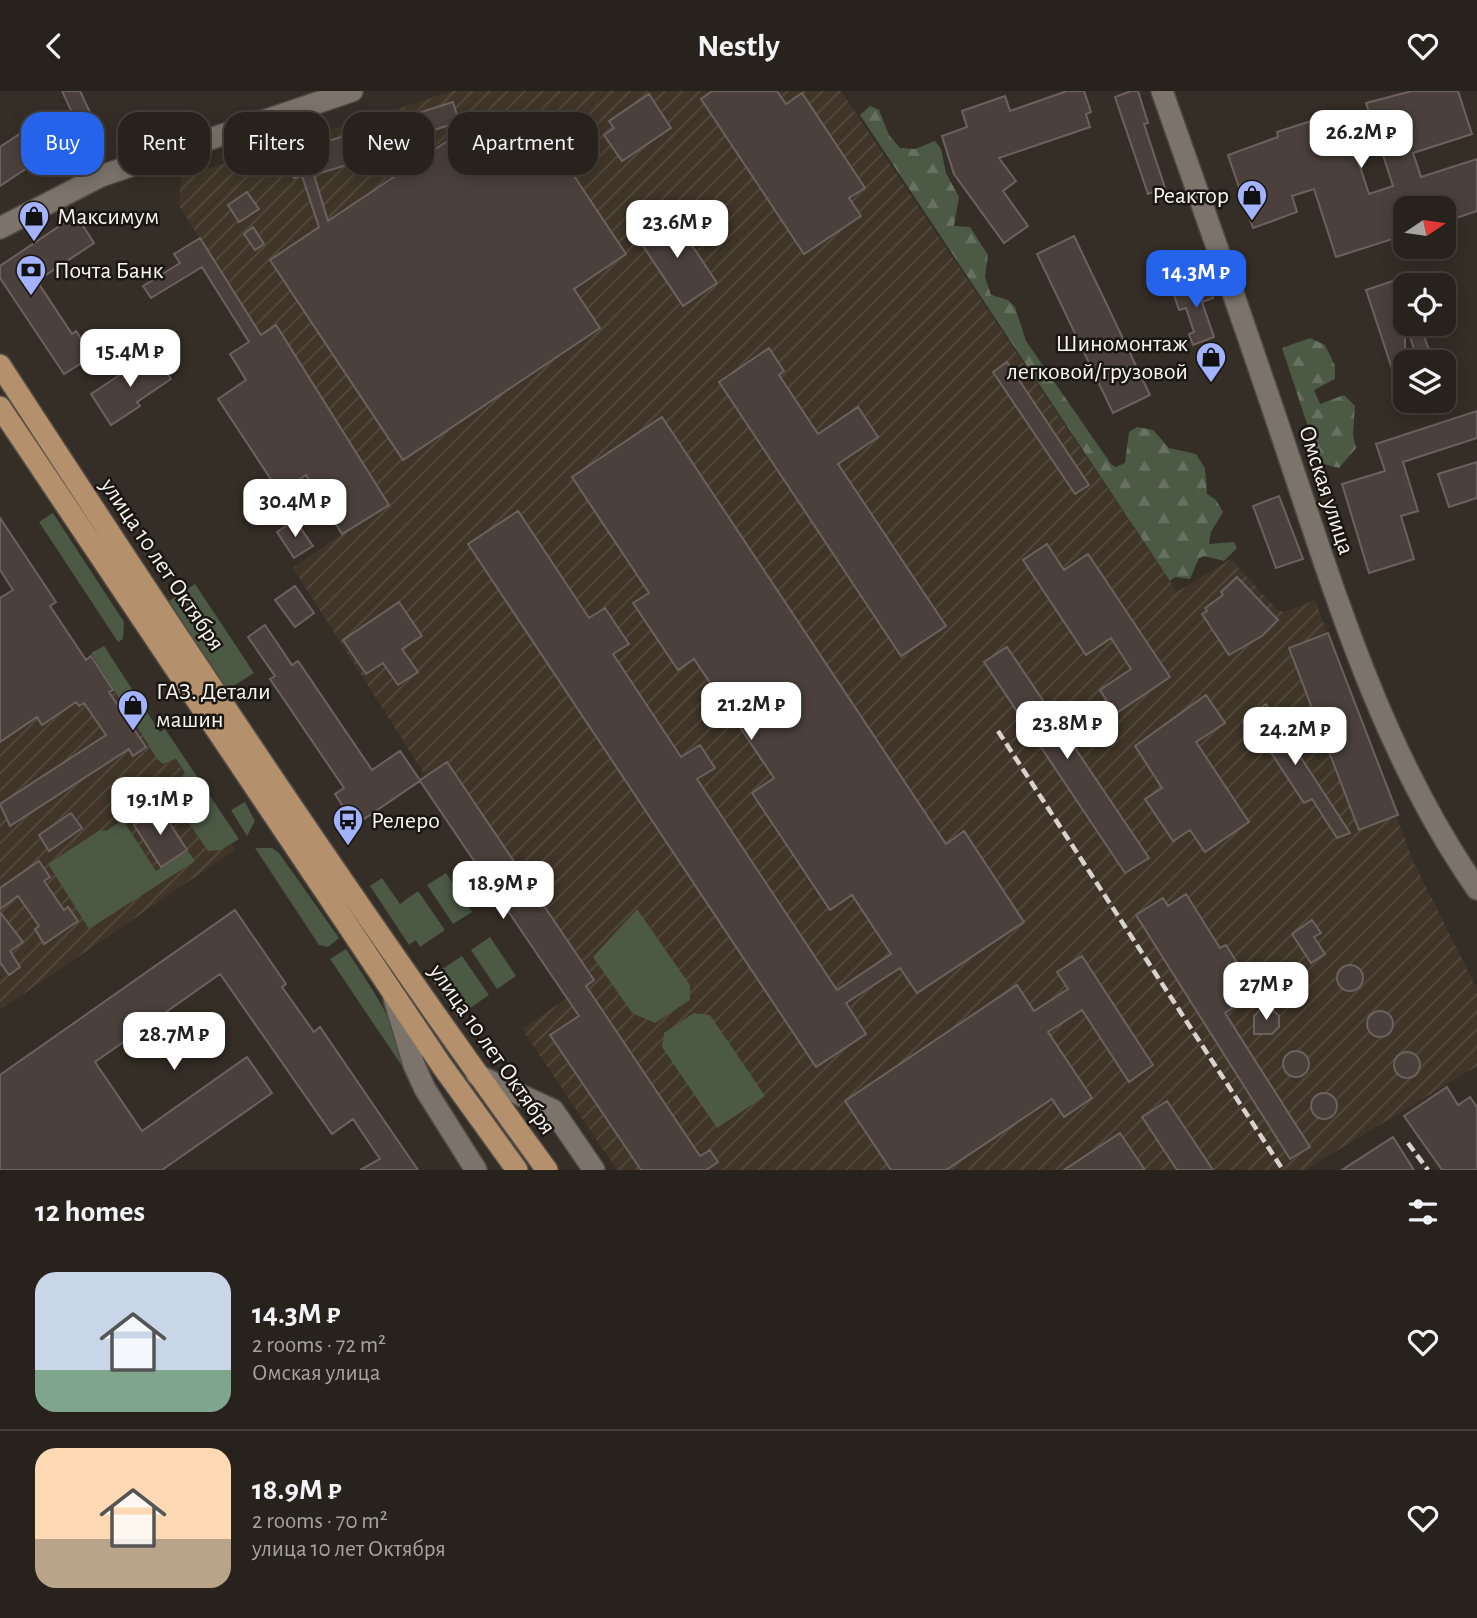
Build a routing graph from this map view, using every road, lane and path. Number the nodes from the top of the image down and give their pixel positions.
1 (352, 91) edge
2 (1162, 91) edge
3 (0, 227) edge
4 (0, 365) edge
5 (0, 407) edge
6 (1477, 889) edge
7 (392, 993) junction
8 (442, 1066) junction
9 (477, 1075) junction
10 (425, 1089) junction
11 (476, 1170) edge
12 (517, 1170) edge
13 (547, 1170) edge
14 (594, 1170) edge

1 - 3 street
2 - 6 street, Омская улица
4 - 9 main road, улица 10 лет Октября
5 - 7 main road, улица 10 лет Октября
7 - 8 main road, улица 10 лет Октября
7 - 10 street
8 - 10 street
8 - 12 main road, улица 10 лет Октября
9 - 13 main road, улица 10 лет Октября
9 - 14 street
10 - 11 street

